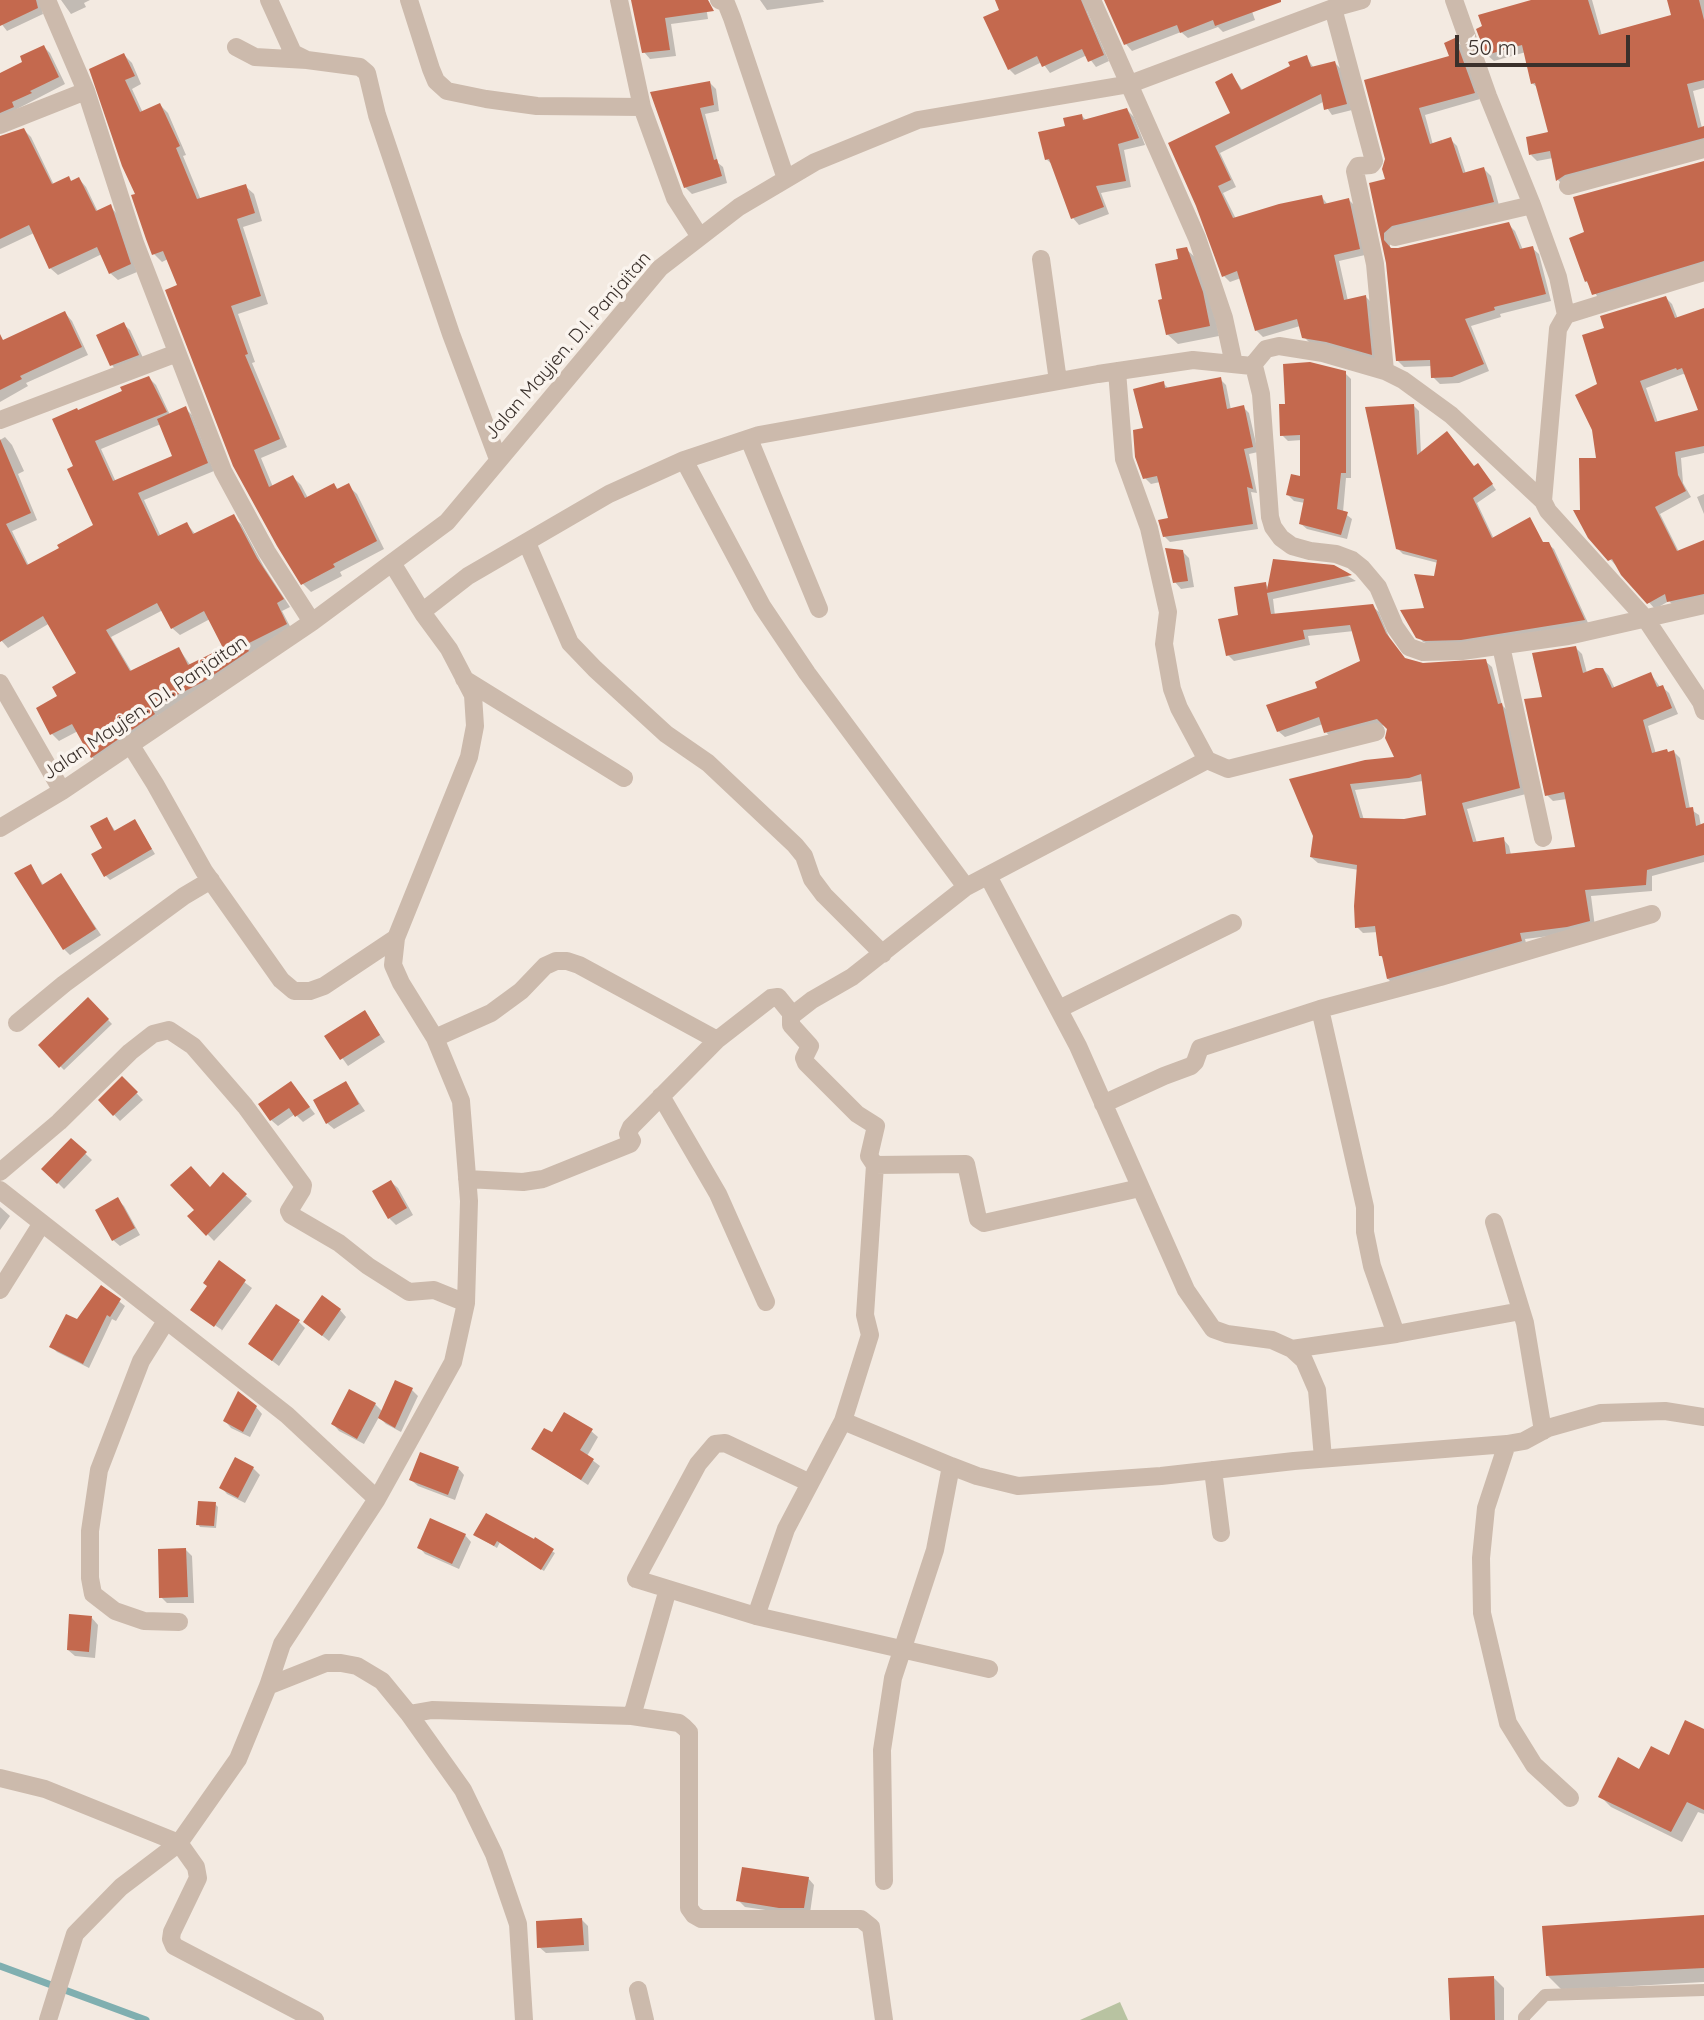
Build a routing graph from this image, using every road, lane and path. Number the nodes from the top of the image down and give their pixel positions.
1 (47, 0) edge
2 (269, 0) edge
3 (409, 0) edge
4 (619, 0) edge
5 (719, 0) edge
6 (1092, 0) edge
7 (1362, 0) edge
8 (1454, 0) edge
9 (1333, 8) junction
10 (236, 47) dead end
11 (306, 60) junction
12 (1130, 84) junction
13 (86, 91) junction
14 (642, 107) junction
15 (0, 125) edge
16 (1704, 149) edge
17 (786, 179) junction
18 (1568, 186) dead end
19 (1532, 205) junction
20 (700, 237) junction
21 (1395, 237) dead end
22 (1041, 260) dead end
23 (1704, 272) edge
24 (1566, 315) junction
25 (177, 354) junction
26 (1243, 365) junction
27 (1117, 371) junction
28 (1385, 371) junction
29 (1058, 381) junction
30 (0, 420) edge
31 (749, 439) junction
32 (498, 459) junction
33 (684, 460) junction
34 (1544, 501) junction
35 (527, 543) junction
36 (392, 563) junction
37 (1704, 605) edge
38 (819, 609) dead end
39 (423, 611) junction
40 (1640, 619) junction
41 (312, 622) junction
42 (1501, 646) junction
43 (464, 679) junction
44 (0, 683) edge
45 (1704, 711) edge
46 (1376, 732) dead end
47 (134, 751) junction
48 (1207, 760) junction
49 (624, 778) dead end
50 (62, 791) junction
51 (0, 828) edge
52 (1543, 838) dead end
53 (988, 876) junction
54 (211, 880) junction
55 (966, 887) junction
56 (1652, 914) dead end
57 (1233, 923) dead end
58 (396, 938) junction
59 (883, 954) junction
60 (1059, 1009) junction
61 (1320, 1009) junction
62 (794, 1014) junction
63 (18, 1023) dead end
64 (435, 1038) junction
65 (717, 1040) junction
66 (662, 1096) junction
67 (1103, 1104) junction
68 (875, 1165) junction
69 (0, 1172) edge
70 (467, 1179) junction
71 (1140, 1188) junction
72 (0, 1190) edge
73 (1494, 1222) dead end
74 (42, 1223) junction
75 (1, 1284) edge
76 (766, 1302) dead end
77 (466, 1303) junction
78 (1521, 1311) junction
79 (166, 1321) junction
80 (1396, 1334) junction
81 (1292, 1349) junction
82 (1704, 1417) edge
83 (843, 1420) junction
84 (1544, 1431) junction
85 (1507, 1444) junction
86 (1323, 1458) junction
87 (951, 1466) junction
88 (1213, 1470) junction
89 (810, 1483) junction
90 (377, 1499) junction
91 (1221, 1533) dead end
92 (668, 1589) junction
93 (756, 1616) junction
94 (179, 1622) dead end
95 (902, 1651) junction
96 (989, 1669) dead end
97 (269, 1681) junction
98 (411, 1713) junction
99 (632, 1716) junction
100 (0, 1778) edge
101 (1570, 1798) dead end
102 (179, 1843) junction
103 (884, 1881) dead end
104 (638, 1990) dead end
105 (1704, 1990) edge
106 (48, 2020) edge
107 (315, 2020) edge
108 (524, 2020) edge
109 (645, 2020) edge
110 (884, 2020) edge
111 (1524, 2020) edge

1 - 13 street
2 - 11 street
3 - 14 street
4 - 14 street
5 - 17 street
6 - 12 street
7 - 9 street, Jalan Mayjen. D.I. Panjaitan
8 - 19 street
9 - 12 street, Jalan Mayjen. D.I. Panjaitan
9 - 28 street
10 - 11 street
11 - 32 street
12 - 17 street, Jalan Mayjen. D.I. Panjaitan
12 - 26 street
13 - 15 street
13 - 25 street
14 - 20 street
16 - 18 street
17 - 20 street, Jalan Mayjen. D.I. Panjaitan
19 - 21 street
19 - 24 street
20 - 32 street, Jalan Mayjen. D.I. Panjaitan
22 - 29 street
23 - 24 street
24 - 34 street
25 - 30 street
25 - 41 street
26 - 27 street
26 - 28 street
26 - 42 street
27 - 29 street
27 - 48 street
28 - 34 street
29 - 31 street
31 - 33 street
31 - 38 street
32 - 36 street, Jalan Mayjen. D.I. Panjaitan
33 - 35 street
33 - 55 street
34 - 40 street
35 - 39 street
35 - 59 street
36 - 39 street
36 - 41 street, Jalan Mayjen. D.I. Panjaitan
37 - 40 street
39 - 43 street
40 - 42 street
40 - 45 street
41 - 47 street, Jalan Mayjen. D.I. Panjaitan
42 - 52 street
43 - 49 street
43 - 58 street
44 - 50 street
46 - 48 street
47 - 50 street, Jalan Mayjen. D.I. Panjaitan
47 - 54 street
48 - 53 street
50 - 51 street, Jalan Mayjen. D.I. Panjaitan
53 - 55 street
53 - 60 street
54 - 58 street
54 - 63 street
55 - 59 street
56 - 61 street
57 - 60 street
58 - 64 street
59 - 62 street
60 - 67 street
61 - 67 street
61 - 80 street
62 - 65 street
62 - 68 street
64 - 65 street
64 - 70 street
65 - 66 street
66 - 70 street
66 - 76 street
67 - 71 street
68 - 71 street
68 - 83 street
69 - 77 street
70 - 77 street
71 - 81 street
72 - 74 street
73 - 78 street
74 - 75 street
74 - 79 street
77 - 90 street
78 - 80 street
78 - 84 street
79 - 90 street
79 - 94 street
80 - 81 street
81 - 86 street
82 - 84 street
83 - 87 street
83 - 89 street
84 - 85 street
85 - 86 street
85 - 101 street
86 - 88 street
87 - 88 street
87 - 95 street
88 - 91 street
89 - 92 street
89 - 93 street
90 - 97 street
92 - 93 street
92 - 99 street
93 - 95 street
95 - 96 street
95 - 103 street
97 - 98 street
97 - 102 street
98 - 99 street
98 - 108 street
99 - 110 street
100 - 102 street
102 - 106 street
102 - 107 street
104 - 109 street
105 - 111 lane

